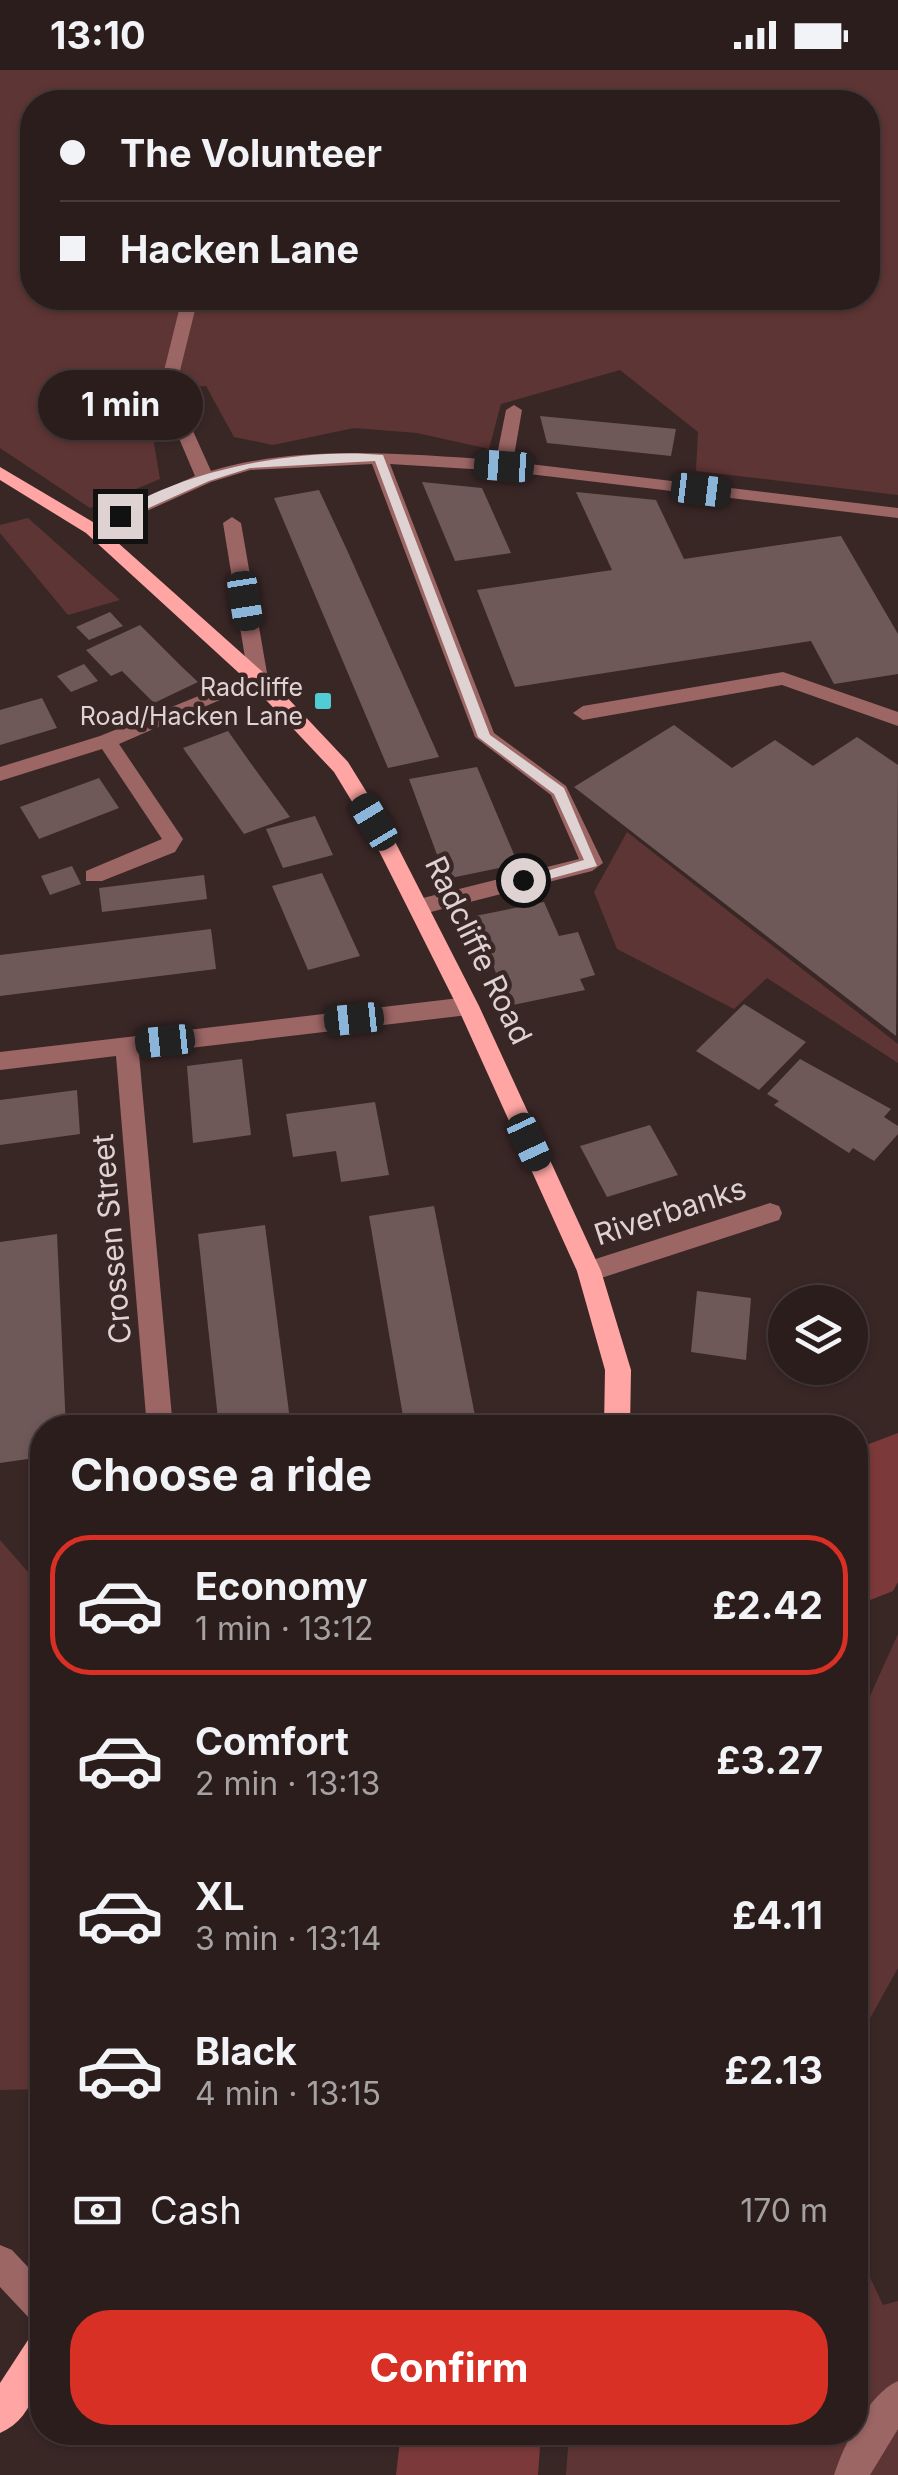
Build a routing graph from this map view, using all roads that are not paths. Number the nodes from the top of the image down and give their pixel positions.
1 (187, 310) edge
2 (514, 410) dead end
3 (380, 458) junction
4 (504, 466) junction
5 (0, 472) edge
6 (205, 478) junction
7 (898, 513) edge
8 (232, 523) dead end
9 (92, 528) junction
10 (258, 679) junction
11 (584, 712) dead end
12 (898, 719) edge
13 (108, 741) junction
14 (0, 774) edge
15 (94, 876) dead end
16 (419, 907) junction
17 (468, 1006) junction
18 (127, 1046) junction
19 (0, 1061) edge
20 (770, 1213) dead end
21 (589, 1271) junction
22 (159, 1415) edge
23 (617, 1415) edge
24 (0, 2262) edge
25 (30, 2294) edge
26 (30, 2369) edge
27 (898, 2399) edge
28 (0, 2415) edge
29 (868, 2441) edge
30 (865, 2445) edge
31 (852, 2475) edge

1 - 6 street
2 - 4 street
3 - 4 street
3 - 6 street
3 - 16 street
4 - 7 street
5 - 9 main road, Radcliffe Road
6 - 9 street
8 - 10 street
9 - 10 main road, Radcliffe Road
10 - 13 street
10 - 16 main road, Radcliffe Road
11 - 12 street
13 - 14 street
13 - 15 street
16 - 17 main road, Radcliffe Road
17 - 18 street
17 - 21 main road, Radcliffe Road
18 - 19 street
18 - 22 street, Crossen Street
20 - 21 street, Riverbanks
21 - 23 main road, Radcliffe Road
24 - 25 street
26 - 28 main road
27 - 29 street
30 - 31 street

